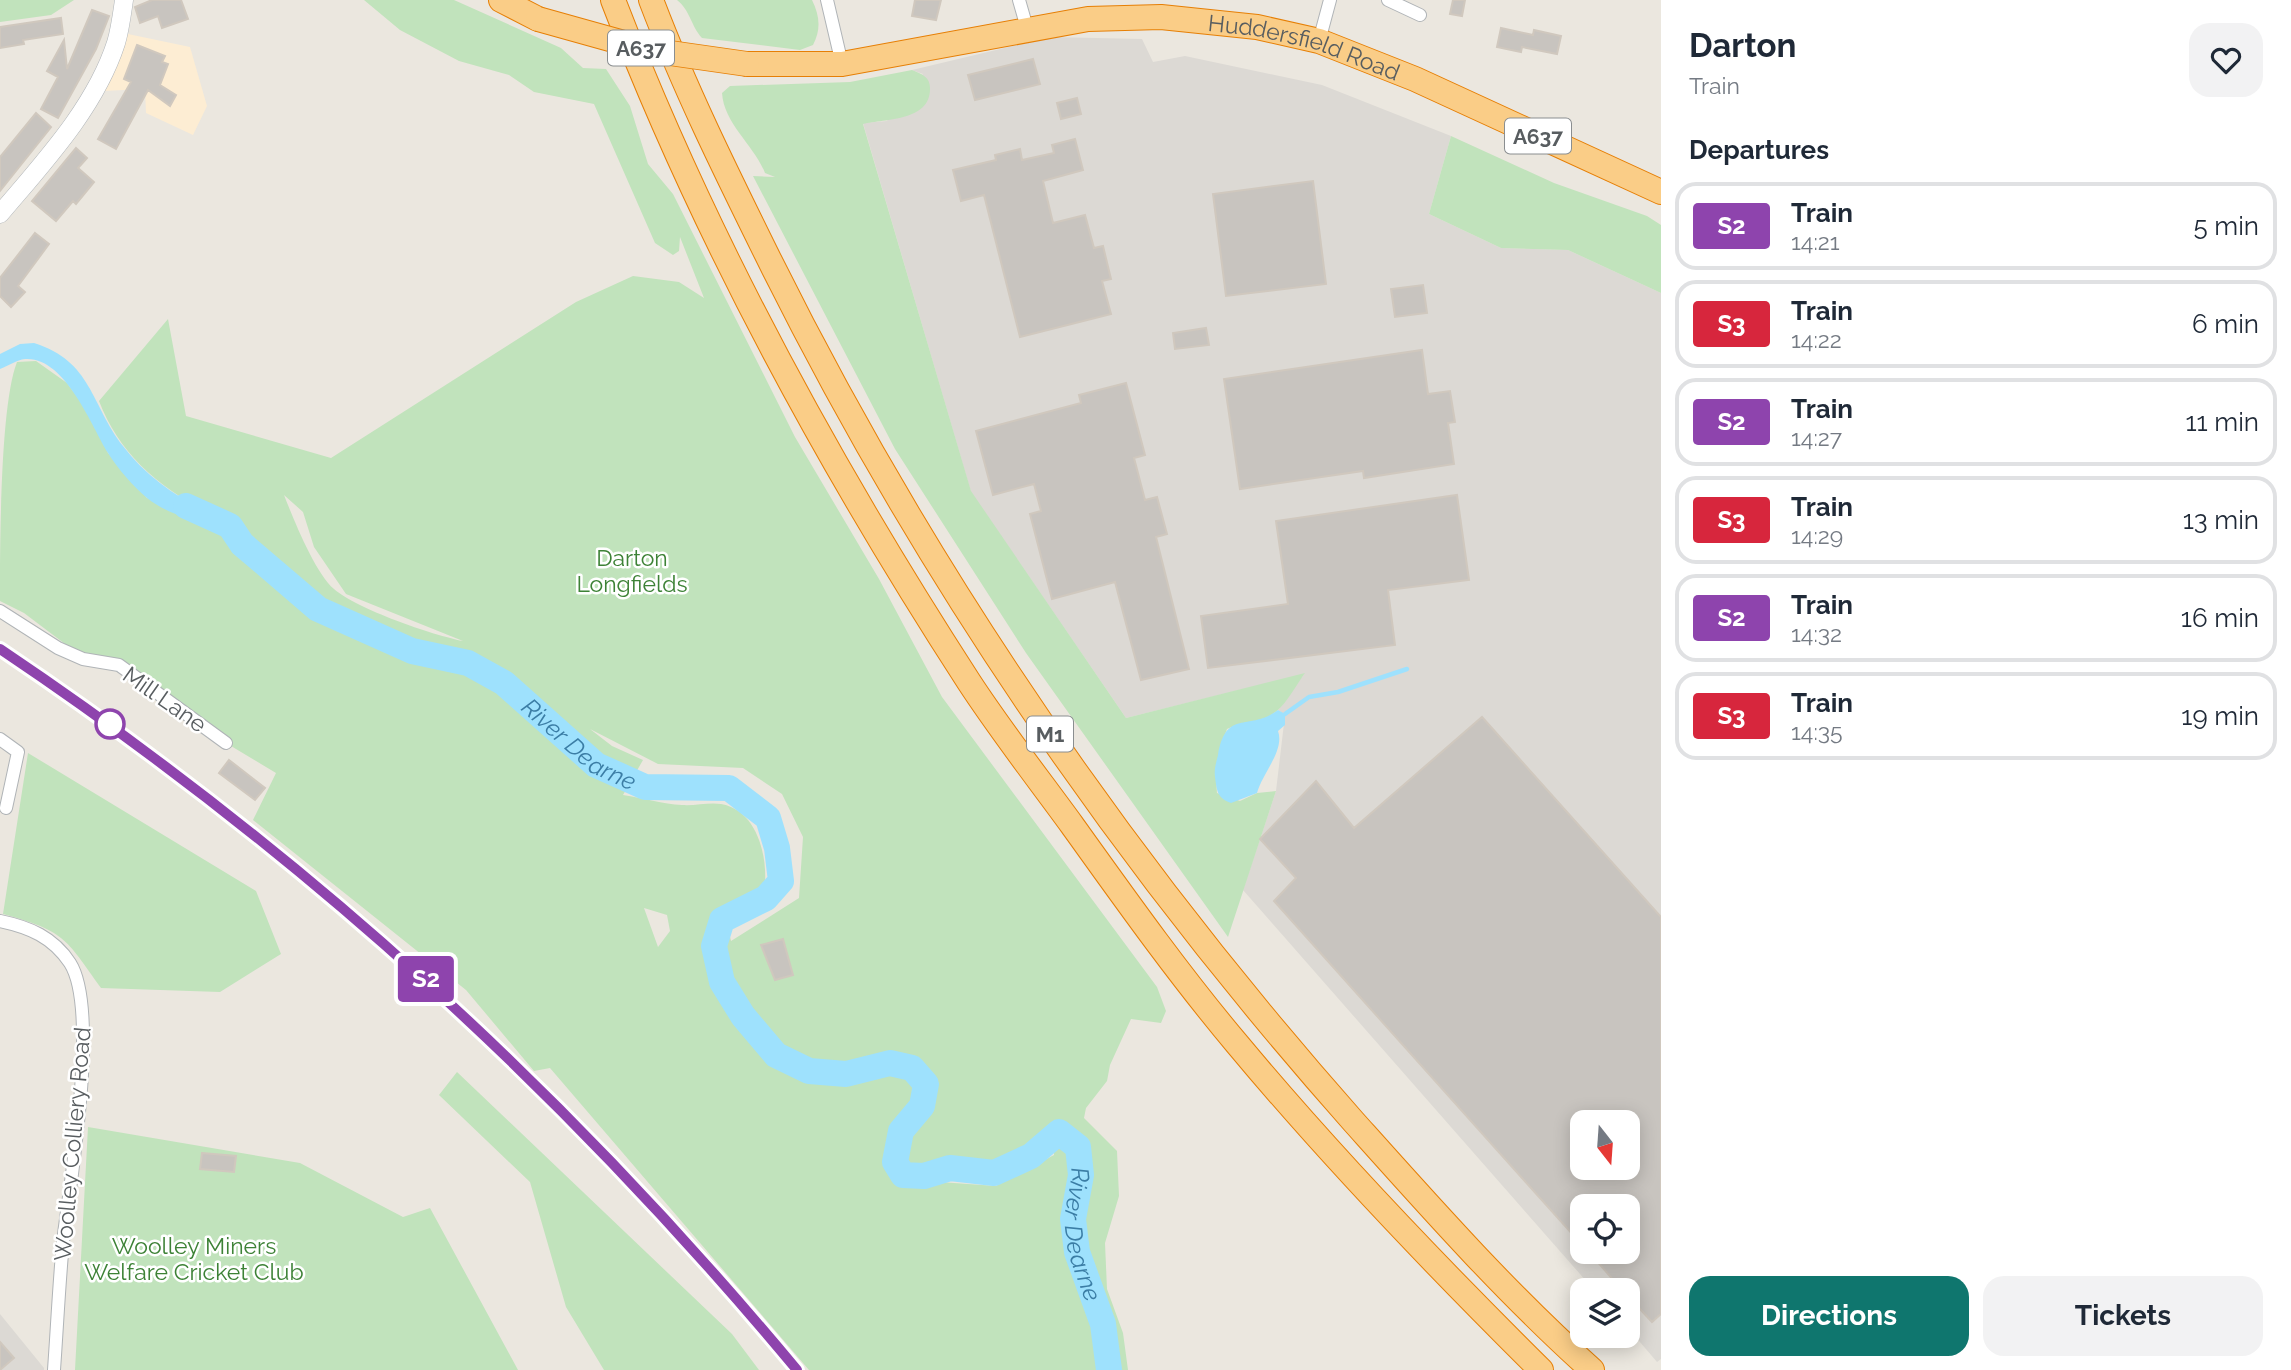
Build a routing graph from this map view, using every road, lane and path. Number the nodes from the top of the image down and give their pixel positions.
1 (124, 0) edge
2 (501, 0) edge
3 (612, 0) edge
4 (651, 0) edge
5 (827, 0) edge
6 (1019, 0) edge
7 (1330, 0) edge
8 (1388, 0) edge
9 (1420, 15) dead end
10 (1027, 28) junction
11 (1319, 41) junction
12 (842, 64) junction
13 (1661, 192) edge
14 (0, 214) edge
15 (0, 611) edge
16 (0, 739) edge
17 (218, 741) dead end
18 (6, 808) dead end
19 (0, 920) edge
20 (54, 1370) edge
21 (1541, 1370) edge
22 (1592, 1370) edge

1 - 14 main road
2 - 12 highway, Huddersfield Road / A637, bridge
3 - 21 highway, M1
4 - 22 highway, M1
5 - 12 street
6 - 10 street
7 - 11 street
8 - 9 street
10 - 11 highway, Huddersfield Road / A637
10 - 12 highway, Huddersfield Road / A637
11 - 13 highway, Huddersfield Road / A637
15 - 17 street, Mill Lane
16 - 18 street
19 - 20 street, Woolley Colliery Road

